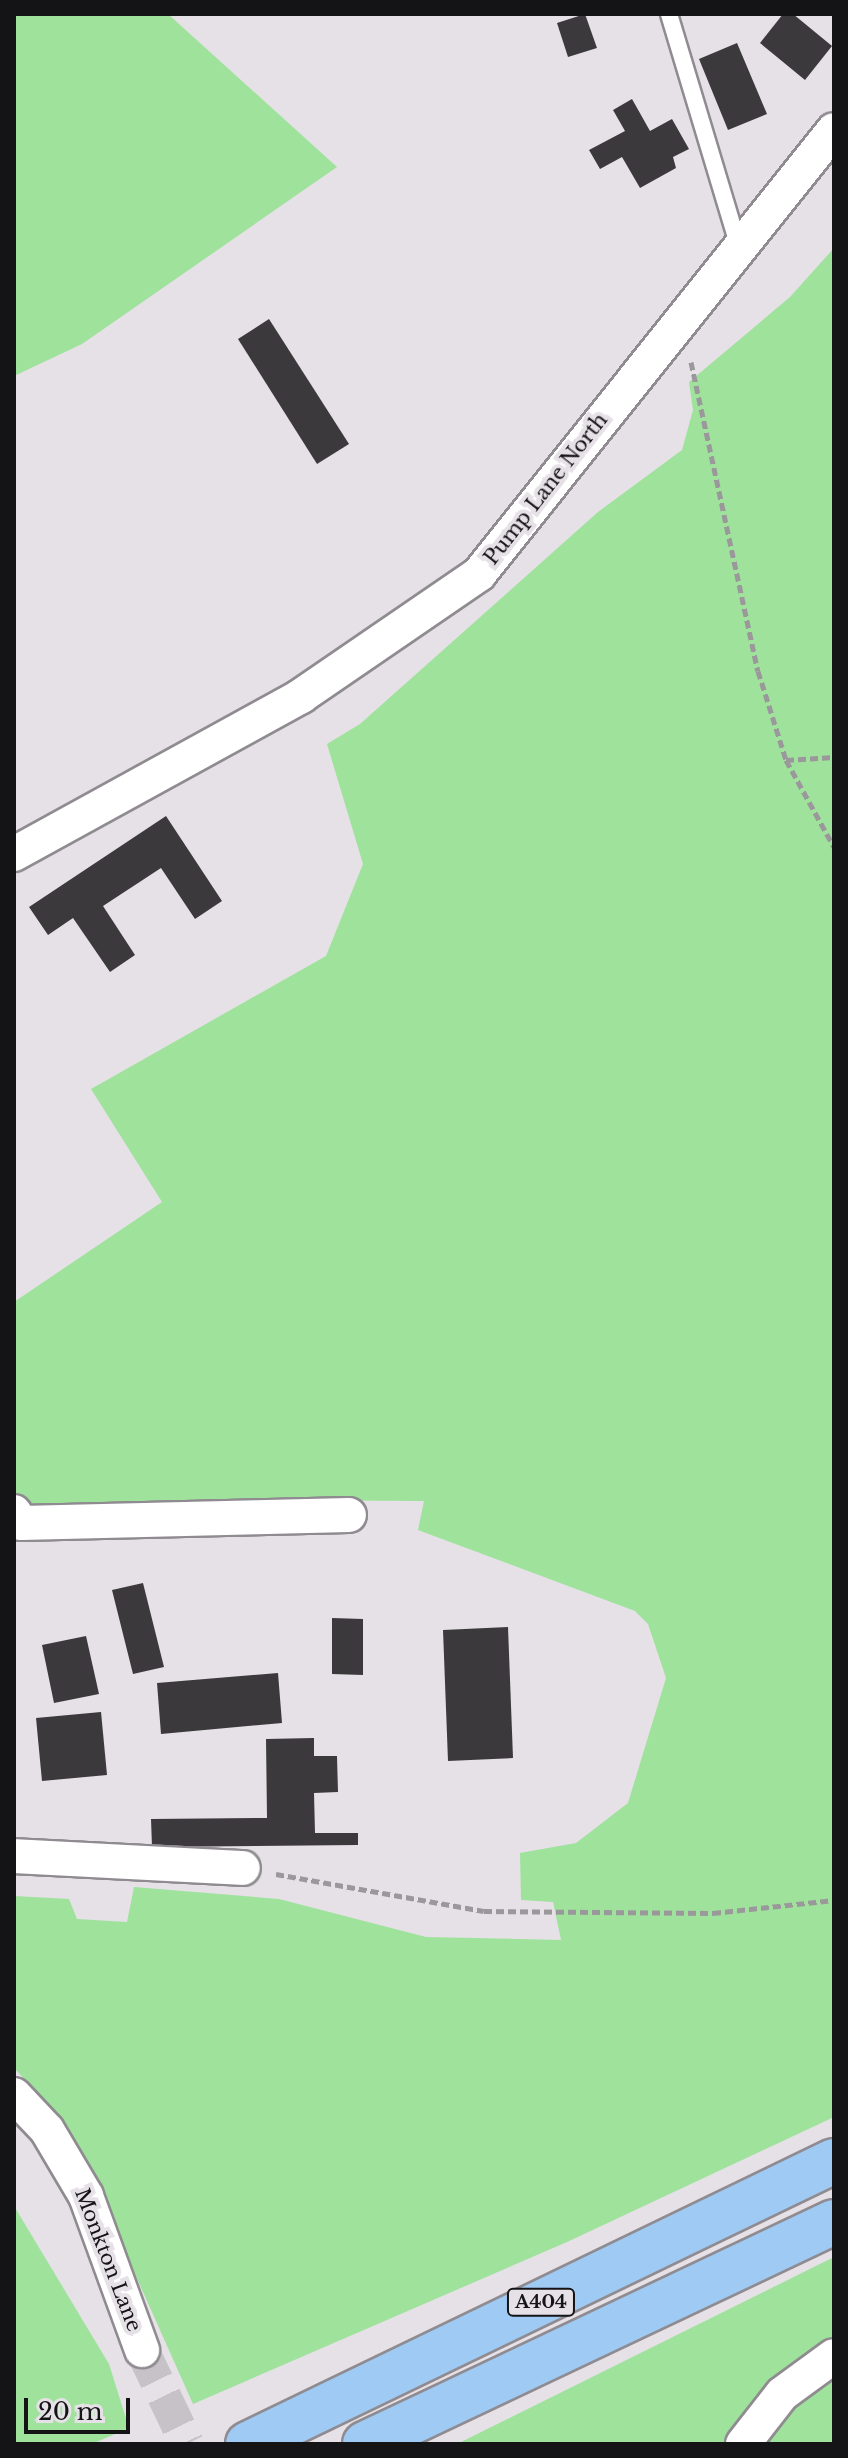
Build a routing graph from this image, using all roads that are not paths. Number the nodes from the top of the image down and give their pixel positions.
1 (669, 14) edge
2 (834, 130) edge
3 (739, 249) junction
4 (14, 854) edge
5 (14, 1512) edge
6 (349, 1515) dead end
7 (14, 1856) edge
8 (243, 1868) road end
9 (14, 2095) edge
10 (834, 2161) edge
11 (834, 2222) edge
12 (142, 2350) tunnel mouth
13 (834, 2356) edge
14 (248, 2444) edge
15 (365, 2444) edge
16 (743, 2444) edge

1 - 3 lane
2 - 3 street, Pump Lane North
3 - 4 street, Pump Lane North
5 - 6 street
7 - 8 street
9 - 12 street, Monkton Lane
10 - 14 highway, A404
11 - 15 highway, A404
13 - 16 street

